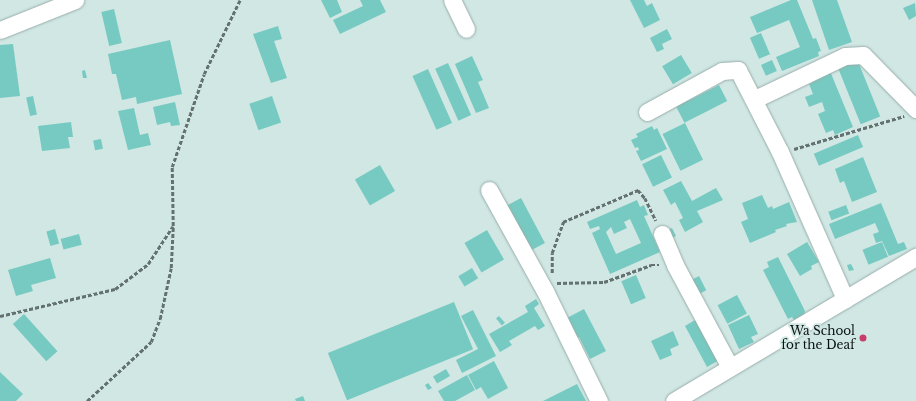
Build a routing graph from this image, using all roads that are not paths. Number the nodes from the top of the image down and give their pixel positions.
1 (76, 0) edge
2 (452, 0) edge
3 (466, 29) dead end
4 (0, 30) edge
5 (755, 99) junction
6 (647, 112) dead end
7 (913, 112) edge
8 (489, 190) dead end
9 (662, 234) road end
10 (916, 257) edge
11 (845, 299) junction
12 (730, 367) junction
13 (599, 401) edge
14 (674, 401) edge

1 - 4 street
2 - 3 street
5 - 6 street
5 - 7 street
5 - 11 street
8 - 13 street
9 - 12 street
10 - 11 street
11 - 12 street
12 - 14 street

